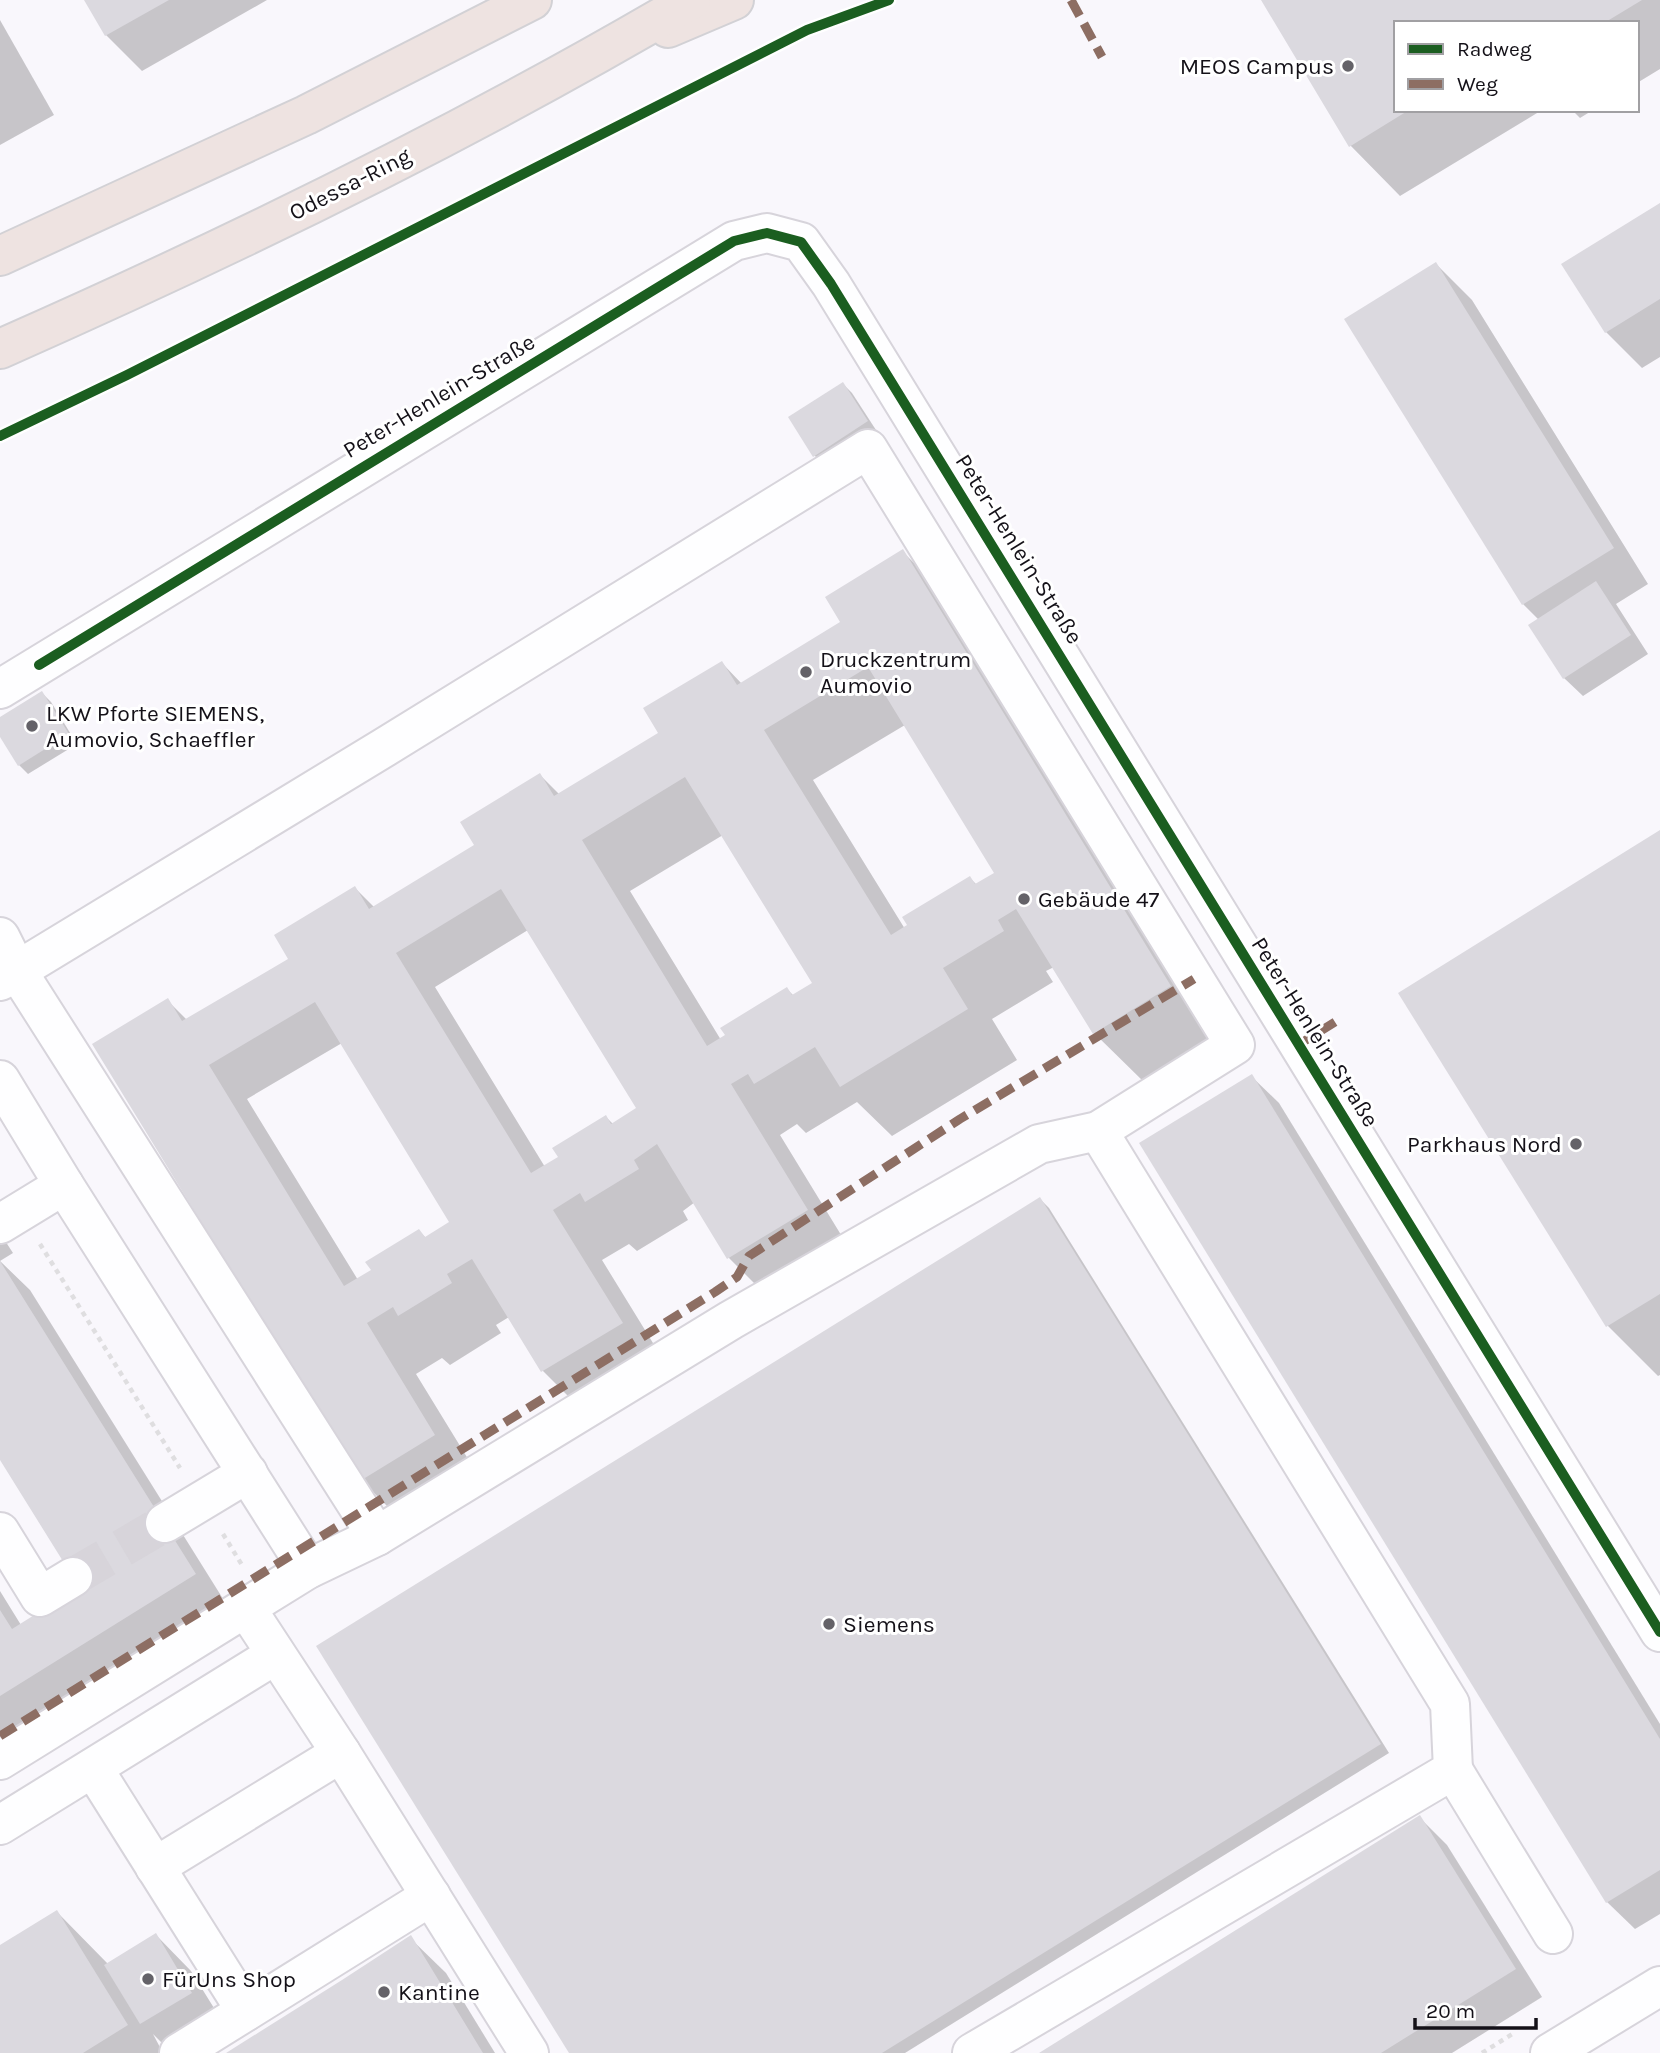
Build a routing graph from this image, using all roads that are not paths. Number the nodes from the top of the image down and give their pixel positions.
1 (691, 0) edge
2 (734, 0) edge
3 (528, 1) edge
4 (579, 66) junction
5 (0, 256) edge
6 (0, 349) edge
7 (0, 689) edge
8 (5, 962) edge
9 (0, 1080) edge
10 (1098, 1131) junction
11 (64, 1185) junction
12 (10, 1218) edge
13 (248, 1473) junction
14 (165, 1523) tunnel mouth
15 (0, 1532) edge
16 (377, 1536) junction
17 (308, 1569) junction
18 (73, 1577) tunnel mouth
19 (246, 1608) junction
20 (1660, 1632) edge
21 (275, 1655) junction
22 (341, 1753) junction
23 (0, 1760) edge
24 (93, 1768) junction
25 (1453, 1770) junction
26 (0, 1825) edge
27 (155, 1867) junction
28 (432, 1896) junction
29 (1553, 1934) dead end
30 (1660, 1986) edge
31 (246, 2011) junction
32 (178, 2053) edge
33 (529, 2053) edge
34 (972, 2053) edge
35 (1550, 2053) edge

1 - 4 highway, Odessa-Ring
2 - 4 highway
3 - 5 highway
4 - 6 highway, Odessa-Ring
7 - 20 street, Peter-Henlein-Straße
8 - 10 street
8 - 16 street
9 - 11 street
10 - 16 street
10 - 25 street
11 - 12 street
11 - 13 street
13 - 14 street
13 - 17 street
15 - 18 street
16 - 17 street
17 - 19 street
19 - 21 street
19 - 23 street
21 - 22 street
21 - 24 street
22 - 27 street
22 - 28 street
24 - 26 street
24 - 27 street
25 - 29 street
25 - 34 street
27 - 31 street
28 - 31 street
28 - 33 street
30 - 35 street
31 - 32 street

